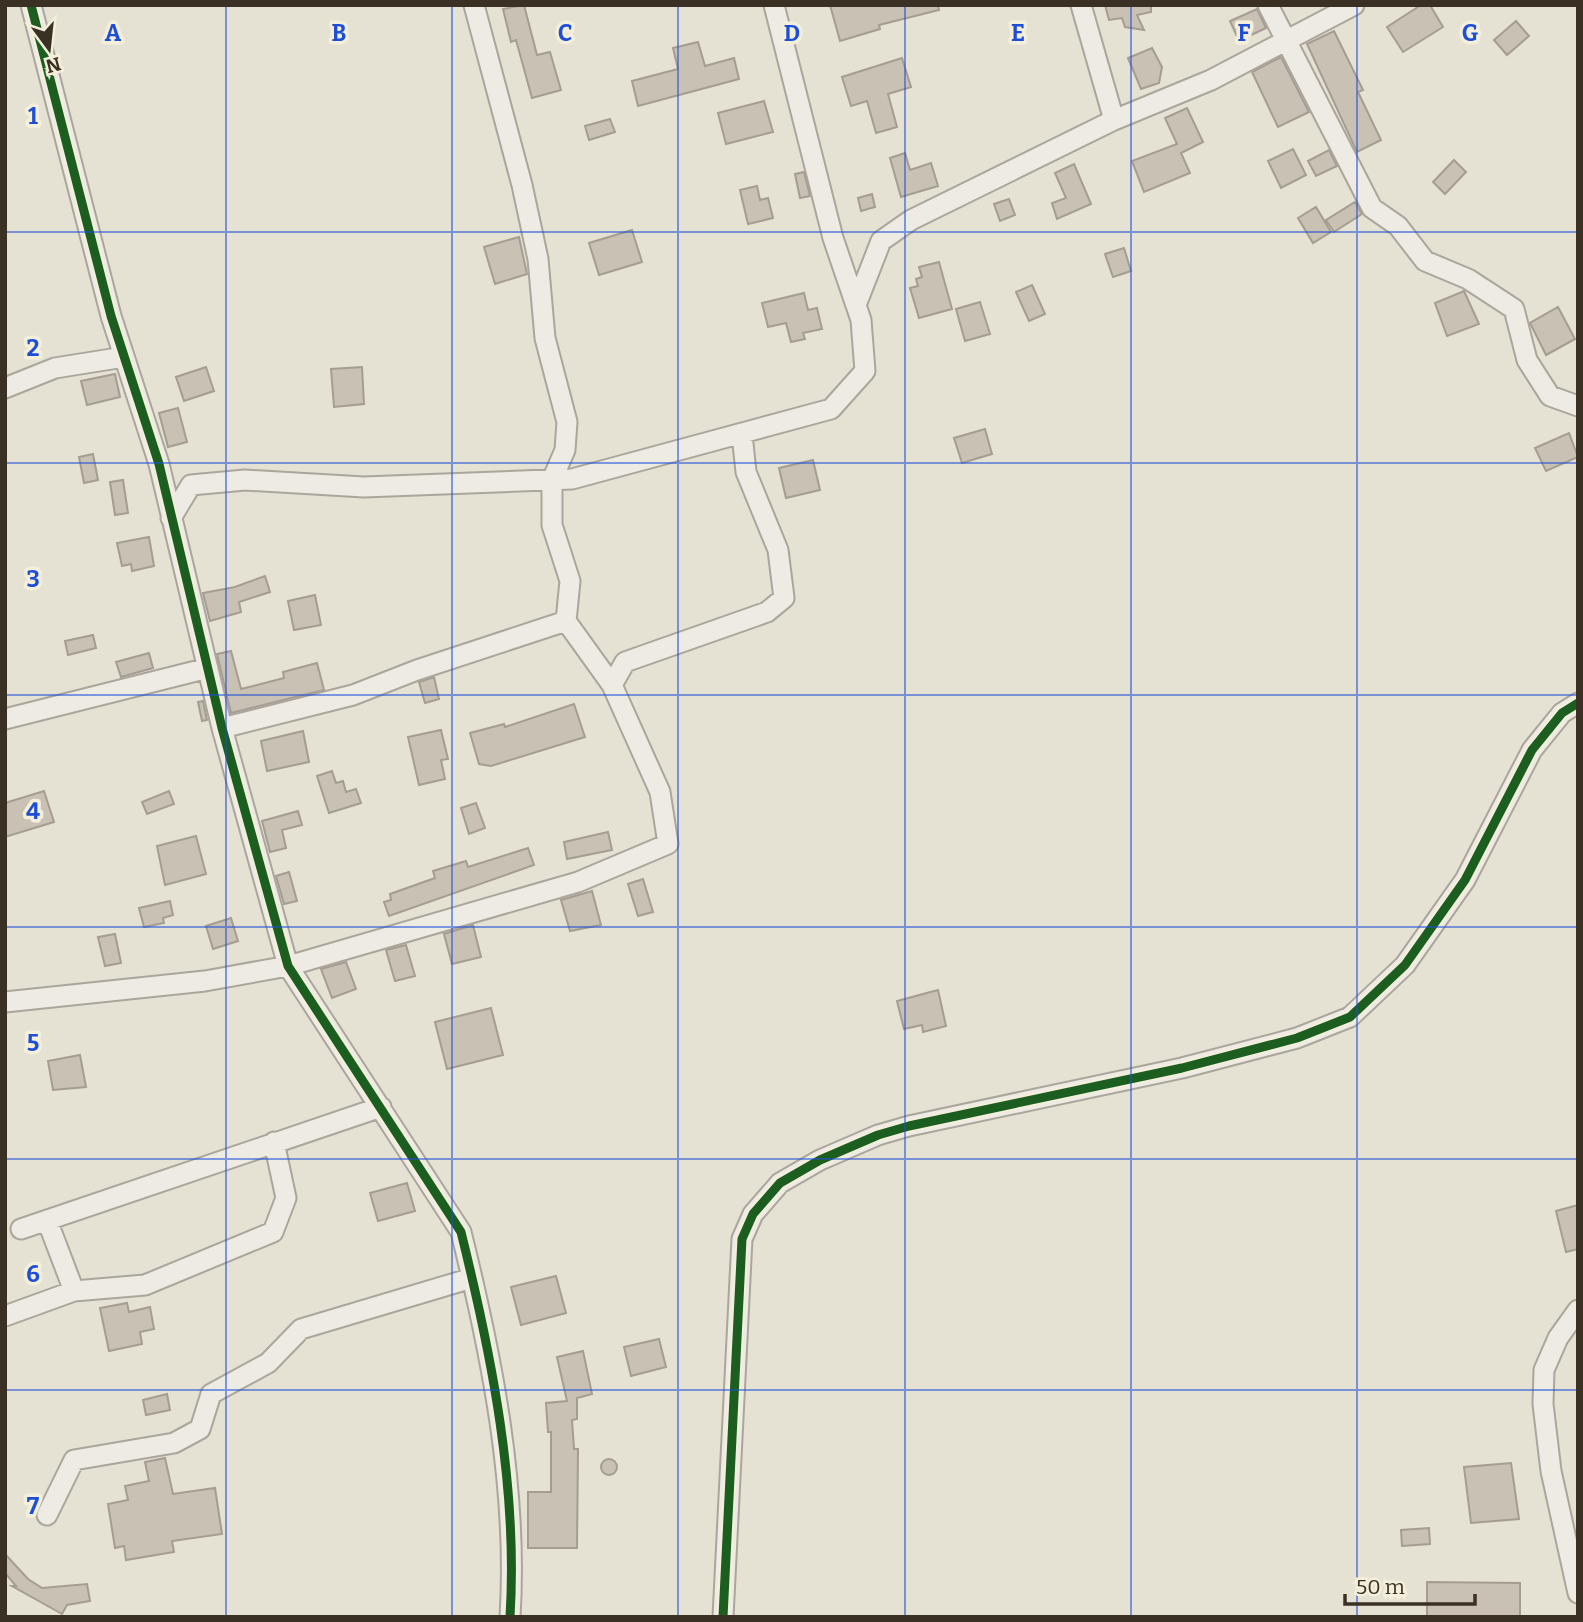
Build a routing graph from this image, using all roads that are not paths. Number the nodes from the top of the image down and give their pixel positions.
1 (31, 5) edge
2 (474, 5) edge
3 (774, 5) edge
4 (1081, 5) edge
5 (1268, 5) edge
6 (1354, 5) edge
7 (1286, 42) junction
8 (1114, 120) junction
9 (856, 305) junction
10 (124, 356) junction
11 (5, 388) edge
12 (1578, 406) edge
13 (742, 434) junction
14 (159, 464) junction
15 (552, 480) junction
16 (191, 485) junction
17 (171, 519) junction
18 (566, 621) junction
19 (208, 667) junction
20 (612, 685) junction
21 (1578, 704) edge
22 (5, 719) edge
23 (222, 728) junction
24 (288, 966) junction
25 (5, 1002) edge
26 (381, 1107) junction
27 (274, 1142) junction
28 (47, 1220) junction
29 (21, 1229) dead end
30 (472, 1278) junction
31 (74, 1291) junction
32 (1578, 1310) edge
33 (5, 1316) edge
34 (47, 1515) dead end
35 (1578, 1593) edge
36 (510, 1617) edge
37 (723, 1617) edge

1 - 10 street
2 - 15 street
3 - 9 street
4 - 8 street
5 - 7 street
6 - 7 street
7 - 8 street
7 - 12 street
8 - 9 street
9 - 13 street
10 - 11 street
10 - 14 street
13 - 15 street
13 - 20 street
14 - 16 street
14 - 17 street
15 - 16 street
15 - 18 street
16 - 17 street
17 - 19 street
18 - 20 street
18 - 23 street
19 - 22 street
19 - 23 street
20 - 24 street
21 - 37 street
23 - 24 street
24 - 25 street
24 - 26 street
26 - 27 street
26 - 30 street
27 - 28 street
27 - 31 street
28 - 29 street
28 - 31 street
30 - 34 street
30 - 36 street
31 - 33 street
32 - 35 street

